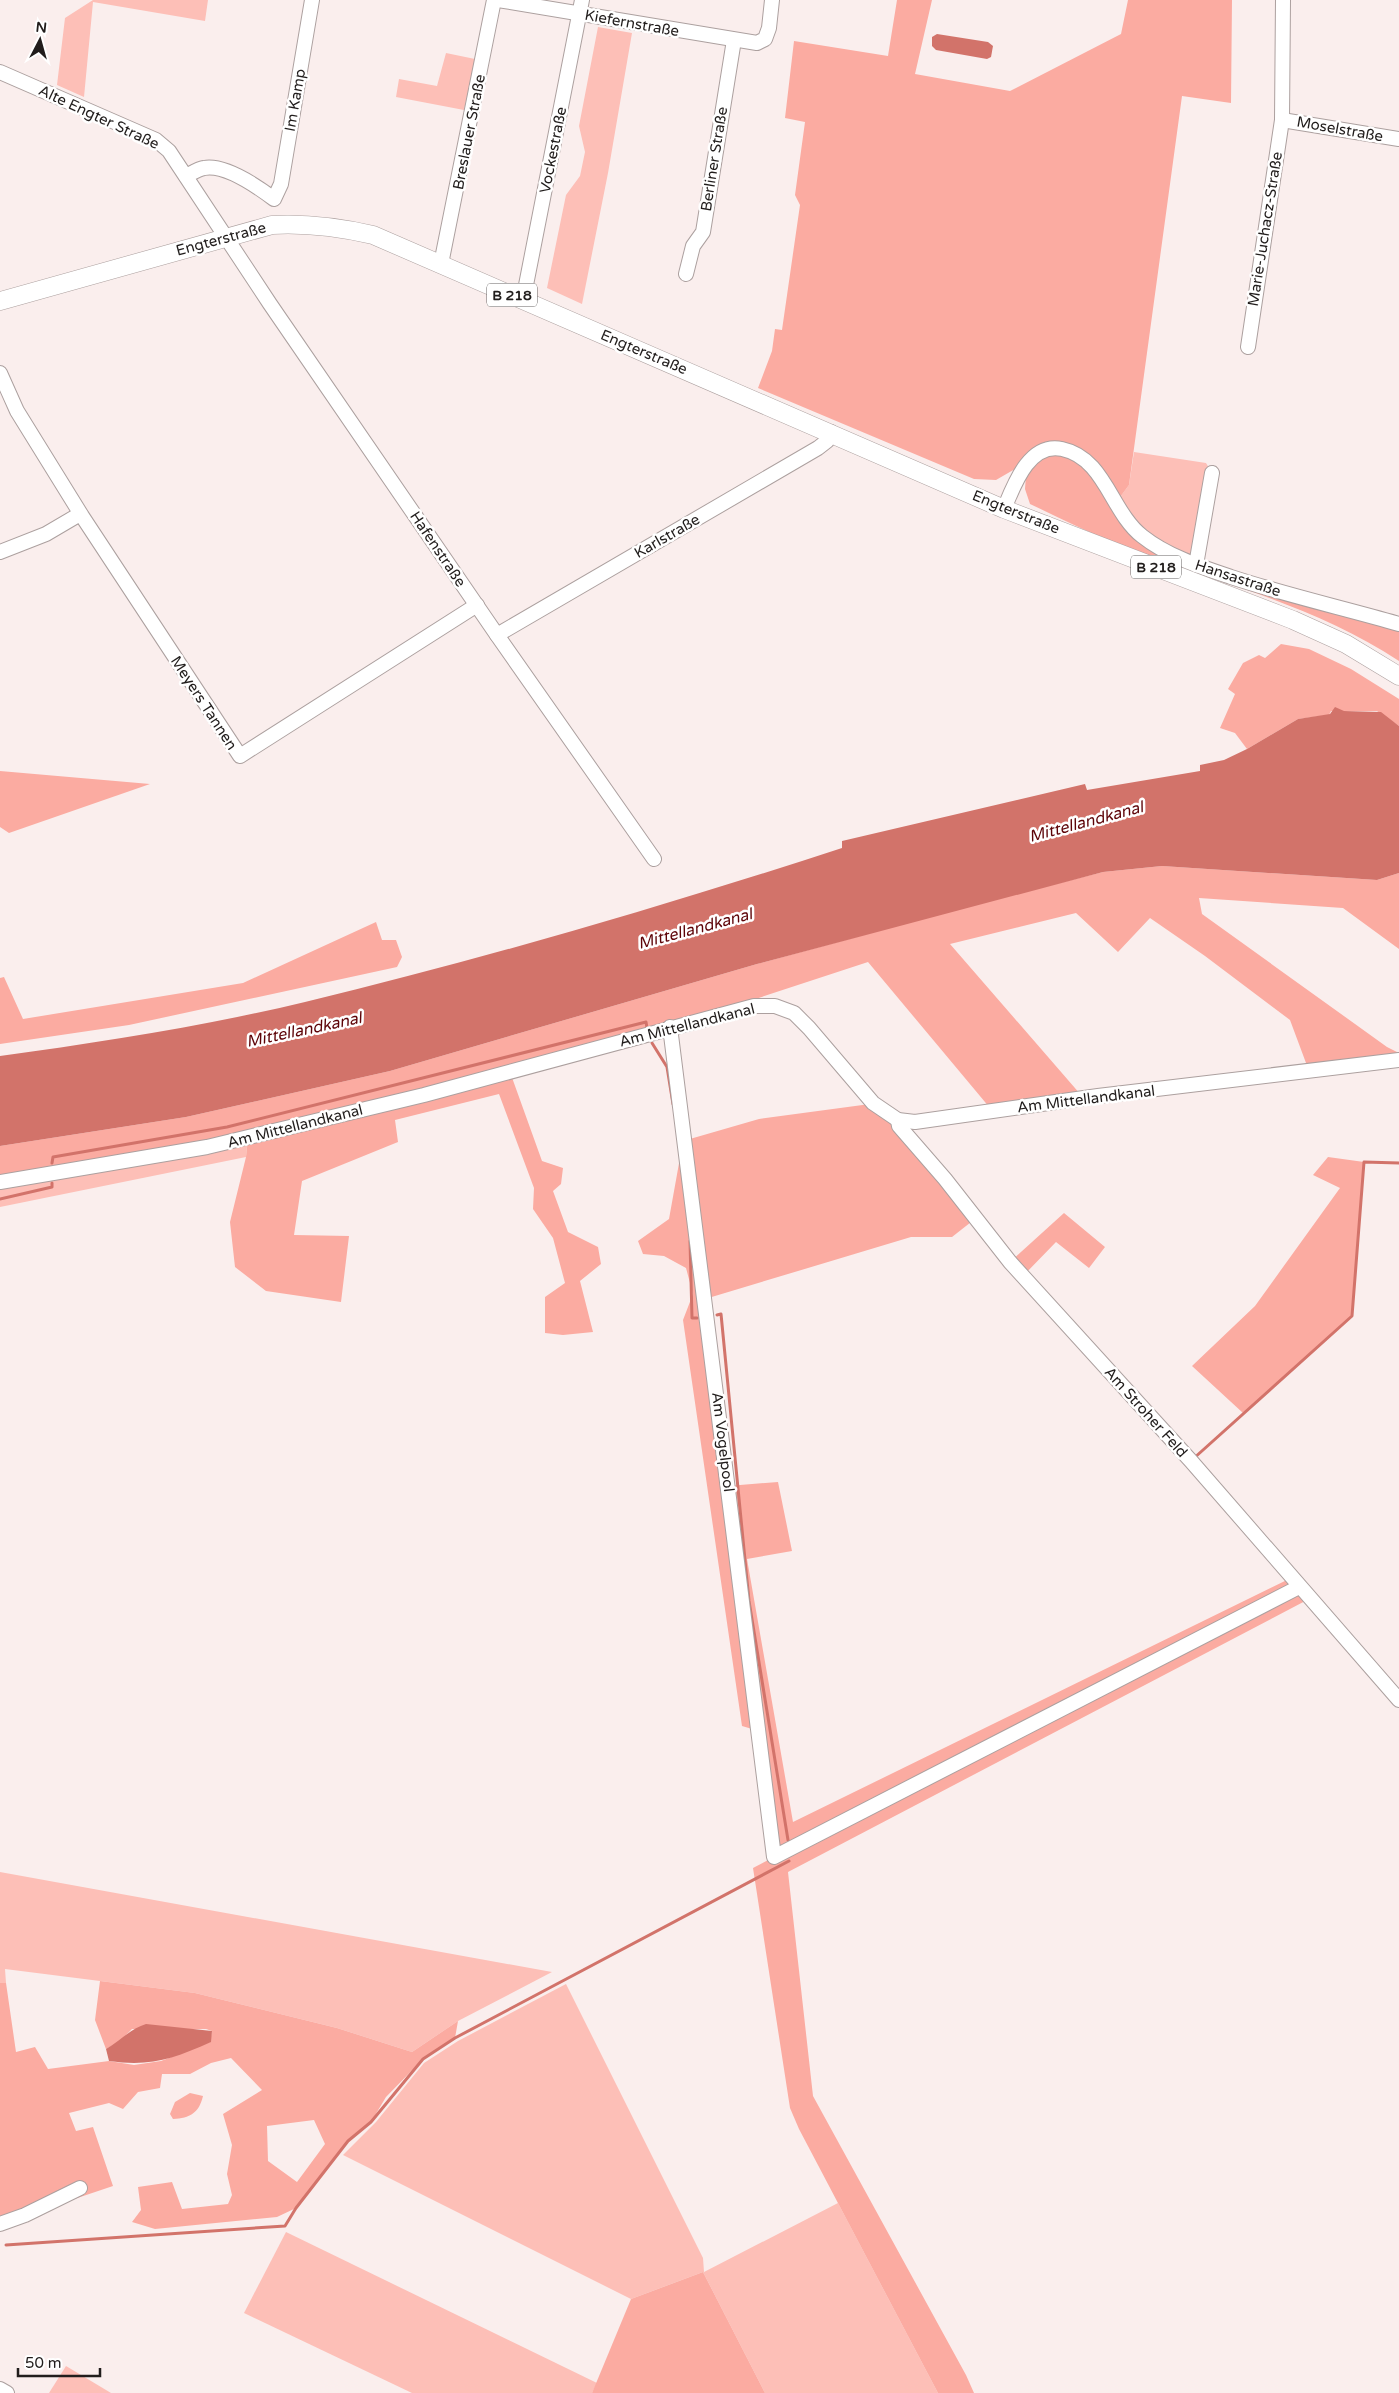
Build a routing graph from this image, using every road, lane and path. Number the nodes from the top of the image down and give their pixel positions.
1 (312, 0) edge
2 (496, 0) edge
3 (582, 0) edge
4 (772, 0) edge
5 (1283, 0) edge
6 (580, 14) junction
7 (734, 40) junction
8 (0, 72) edge
9 (1281, 115) junction
10 (1399, 139) edge
11 (186, 176) junction
12 (226, 237) junction
13 (441, 264) junction
14 (686, 274) dead end
15 (521, 299) junction
16 (0, 300) edge
17 (1248, 347) dead end
18 (0, 373) edge
19 (831, 432) junction
20 (1212, 474) dead end
21 (1004, 509) junction
22 (80, 514) junction
23 (0, 552) edge
24 (1196, 565) junction
25 (477, 606) junction
26 (1399, 624) edge
27 (497, 635) junction
28 (1399, 676) edge
29 (654, 859) dead end
30 (670, 1027) junction
31 (1399, 1060) edge
32 (898, 1120) junction
33 (0, 1182) edge
34 (1299, 1587) junction
35 (1399, 1700) edge
36 (80, 2188) dead end
37 (0, 2224) edge
38 (0, 2389) edge
39 (7, 2393) edge

1 - 11 street, Im Kamp
2 - 6 street, Kiefernstraße
2 - 13 street, Breslauer Straße
3 - 6 street, Vockestraße
4 - 7 street, Kiefernstraße
5 - 9 street, Marie-Juchacz-Straße
6 - 7 street, Kiefernstraße
6 - 15 street, Vockestraße
7 - 14 street, Berliner Straße
8 - 11 street, Alte Engter Straße
9 - 10 street, Moselstraße
9 - 17 street, Marie-Juchacz-Straße
11 - 12 street, Alte Engter Straße
12 - 13 main road, Engterstraße / B 218
12 - 16 main road, Engterstraße / B 218
12 - 25 street, Hafenstraße
13 - 15 main road, Engterstraße / B 218
15 - 19 main road, Engterstraße / B 218
18 - 22 street, Meyers Tannen
19 - 21 main road, Engterstraße / B 218
19 - 27 street, Karlstraße
20 - 24 street
21 - 24 street, Hansastraße
21 - 28 main road, Engterstraße / B 218
22 - 23 street
22 - 25 street, Meyers Tannen
24 - 26 street, Hansastraße
25 - 27 street, Hafenstraße
27 - 29 street, Hafenstraße
30 - 32 street, Am Mittellandkanal
30 - 33 street, Am Mittellandkanal
30 - 34 street, Am Vogelpool
31 - 32 street, Am Mittellandkanal
32 - 34 street, Am Stroher Feld
34 - 35 street, Am Stroher Feld
36 - 37 street
38 - 39 street

